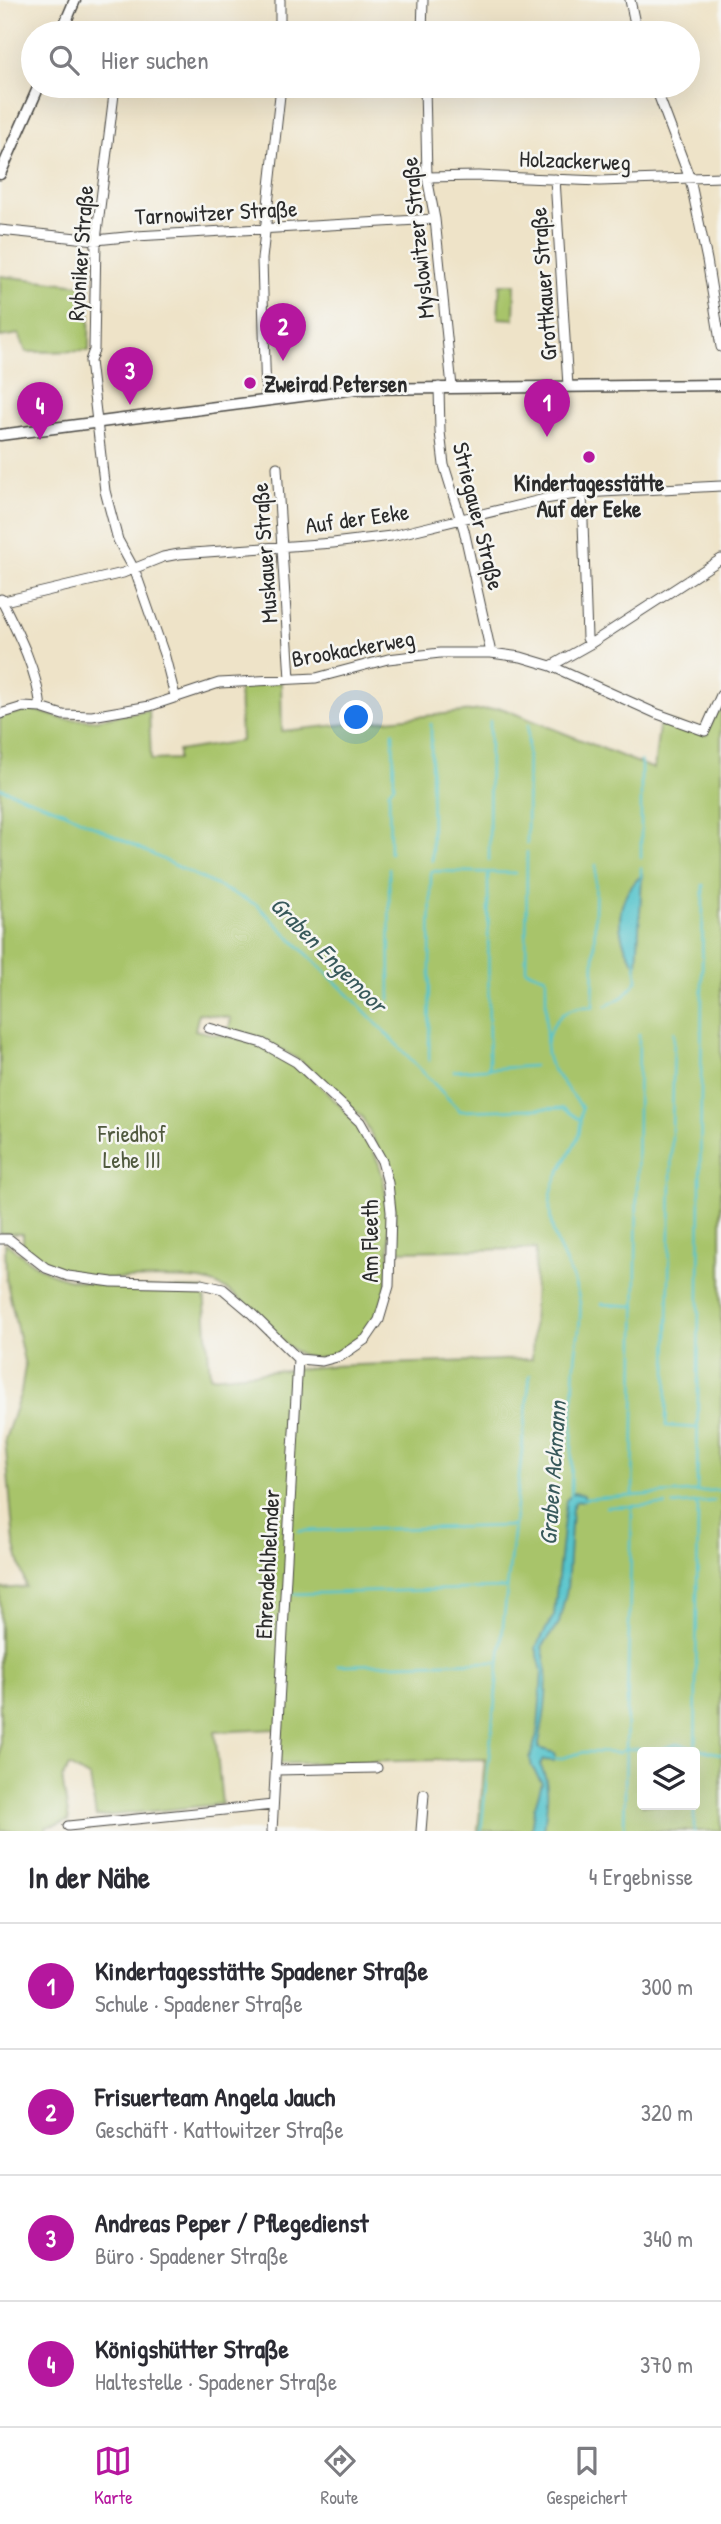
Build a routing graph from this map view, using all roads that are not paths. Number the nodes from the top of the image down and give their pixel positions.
1 (75, 0) edge
2 (280, 0) edge
3 (423, 0) edge
4 (630, 0) edge
5 (66, 21) edge
6 (280, 21) edge
7 (422, 21) edge
8 (635, 21) edge
9 (34, 98) edge
10 (114, 98) edge
11 (280, 98) edge
12 (425, 98) edge
13 (660, 98) edge
14 (0, 174) edge
15 (427, 177) junction
16 (721, 177) edge
17 (555, 179) junction
18 (690, 179) junction
19 (435, 219) junction
20 (266, 229) junction
21 (0, 230) edge
22 (96, 240) junction
23 (721, 347) edge
24 (721, 385) edge
25 (568, 386) junction
26 (439, 387) junction
27 (452, 387) junction
28 (266, 400) junction
29 (96, 422) junction
30 (0, 435) edge
31 (277, 467) dead end
32 (721, 486) edge
33 (582, 493) junction
34 (460, 520) junction
35 (284, 547) junction
36 (721, 559) edge
37 (133, 567) junction
38 (1, 600) edge
39 (590, 645) junction
40 (491, 653) junction
41 (551, 666) junction
42 (290, 678) junction
43 (721, 695) edge
44 (175, 696) junction
45 (41, 708) junction
46 (0, 714) edge
47 (209, 1028) dead end
48 (0, 1239) edge
49 (298, 1359) junction
50 (377, 1768) dead end
51 (276, 1770) junction
52 (424, 1794) dead end
53 (274, 1805) junction
54 (68, 1826) dead end
55 (102, 1826) edge
56 (272, 1831) edge
57 (421, 1831) edge

1 - 5 street
2 - 6 street
3 - 7 street
4 - 8 street
9 - 14 street
10 - 22 street, Rybniker Straße
11 - 20 street
12 - 15 street, Myslowitzer Straße
13 - 18 street
15 - 17 street, Holzackerweg
15 - 19 street, Myslowitzer Straße
16 - 18 street, Holzackerweg
17 - 18 street, Holzackerweg
17 - 25 street, Grottkauer Straße
18 - 23 street
19 - 20 street, Tarnowitzer Straße
19 - 27 street, Myslowitzer Straße
20 - 22 street, Tarnowitzer Straße
20 - 28 street
21 - 22 street, Tarnowitzer Straße
22 - 29 street, Rybniker Straße
24 - 25 street
25 - 27 street
26 - 27 street
26 - 28 street
26 - 34 street, Striegauer Straße
28 - 29 street
29 - 30 street
29 - 37 street, Rybniker Straße
31 - 35 street, Muskauer Straße
32 - 33 street, Auf der Eeke
33 - 34 street, Auf der Eeke
33 - 39 street
34 - 35 street, Auf der Eeke
34 - 40 street, Striegauer Straße
35 - 37 street, Auf der Eeke
35 - 42 street, Muskauer Straße
36 - 39 street
37 - 38 street, Auf der Eeke
37 - 44 street, Rybniker Straße
38 - 45 street
39 - 41 street
40 - 41 street, Brookackerweg
40 - 42 street, Brookackerweg
41 - 43 street, Brookackerweg
42 - 44 street, Brookackerweg
44 - 45 street, Brookackerweg
45 - 46 street, Brookackerweg
47 - 49 street, Am Fleeth
48 - 49 street
49 - 51 street, Ehrendehlhelmder
50 - 51 street
51 - 53 street, Ehrendehlhelmder
52 - 57 street
53 - 55 street
53 - 56 street, Ehrendehlhelmder
54 - 55 street

